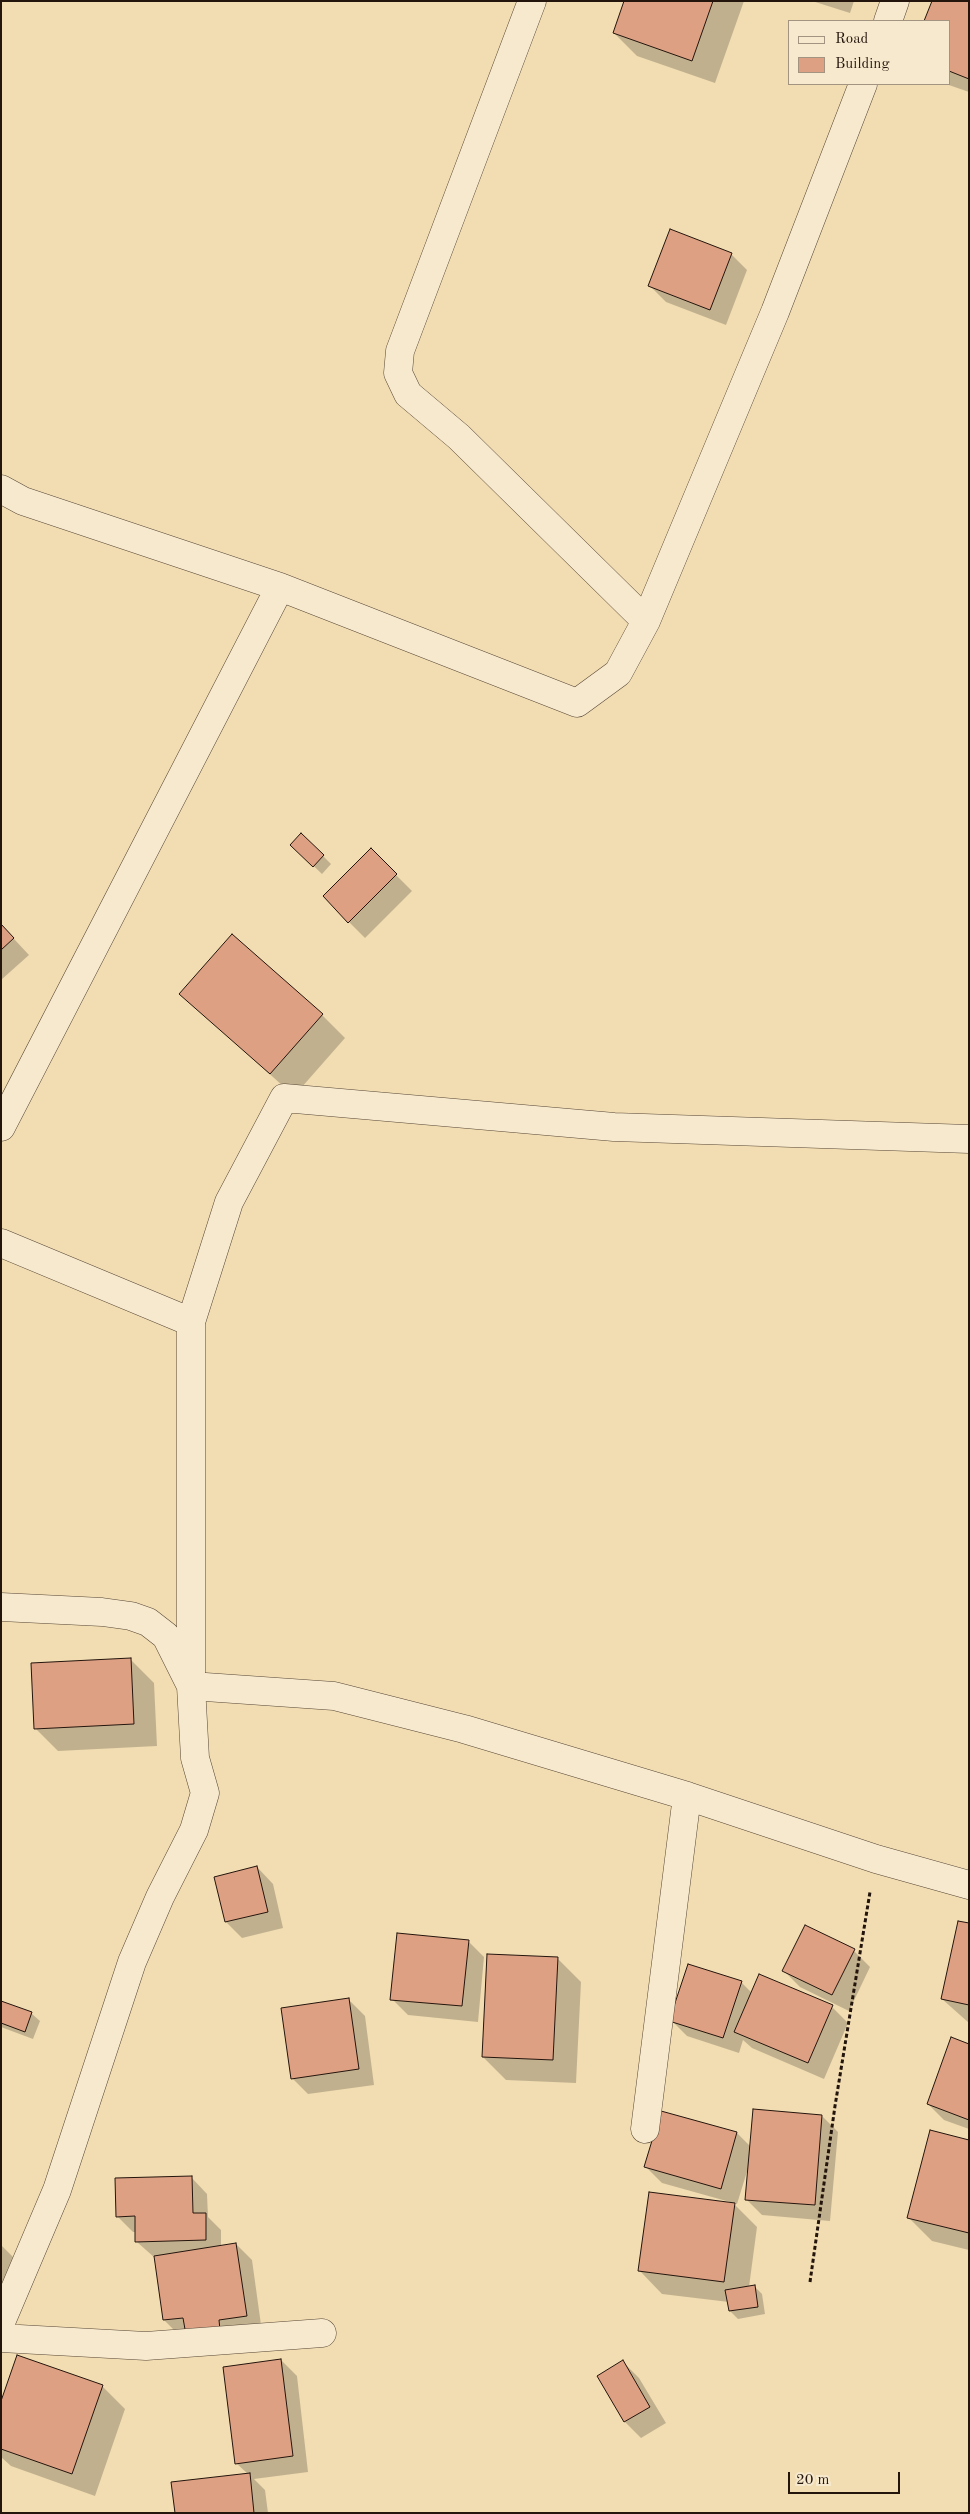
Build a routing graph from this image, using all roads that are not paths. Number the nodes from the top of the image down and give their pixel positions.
1 (532, 1) edge
2 (895, 1) edge
3 (888, 20) edge
4 (863, 85) edge
5 (1, 489) edge
6 (280, 587) junction
7 (646, 621) junction
8 (1, 1127) edge
9 (969, 1138) edge
10 (1, 1243) edge
11 (191, 1322) junction
12 (1, 1607) edge
13 (191, 1686) junction
14 (687, 1796) junction
15 (969, 1886) edge
16 (645, 2129) dead end
17 (1, 2322) edge
18 (322, 2333) dead end
19 (1, 2338) edge

1 - 7 street
2 - 3 street
4 - 7 street
5 - 6 street
6 - 7 street
6 - 8 street
9 - 11 street
10 - 11 street
11 - 13 street
12 - 13 street
13 - 14 street
13 - 17 street
14 - 15 street
14 - 16 street
18 - 19 street

